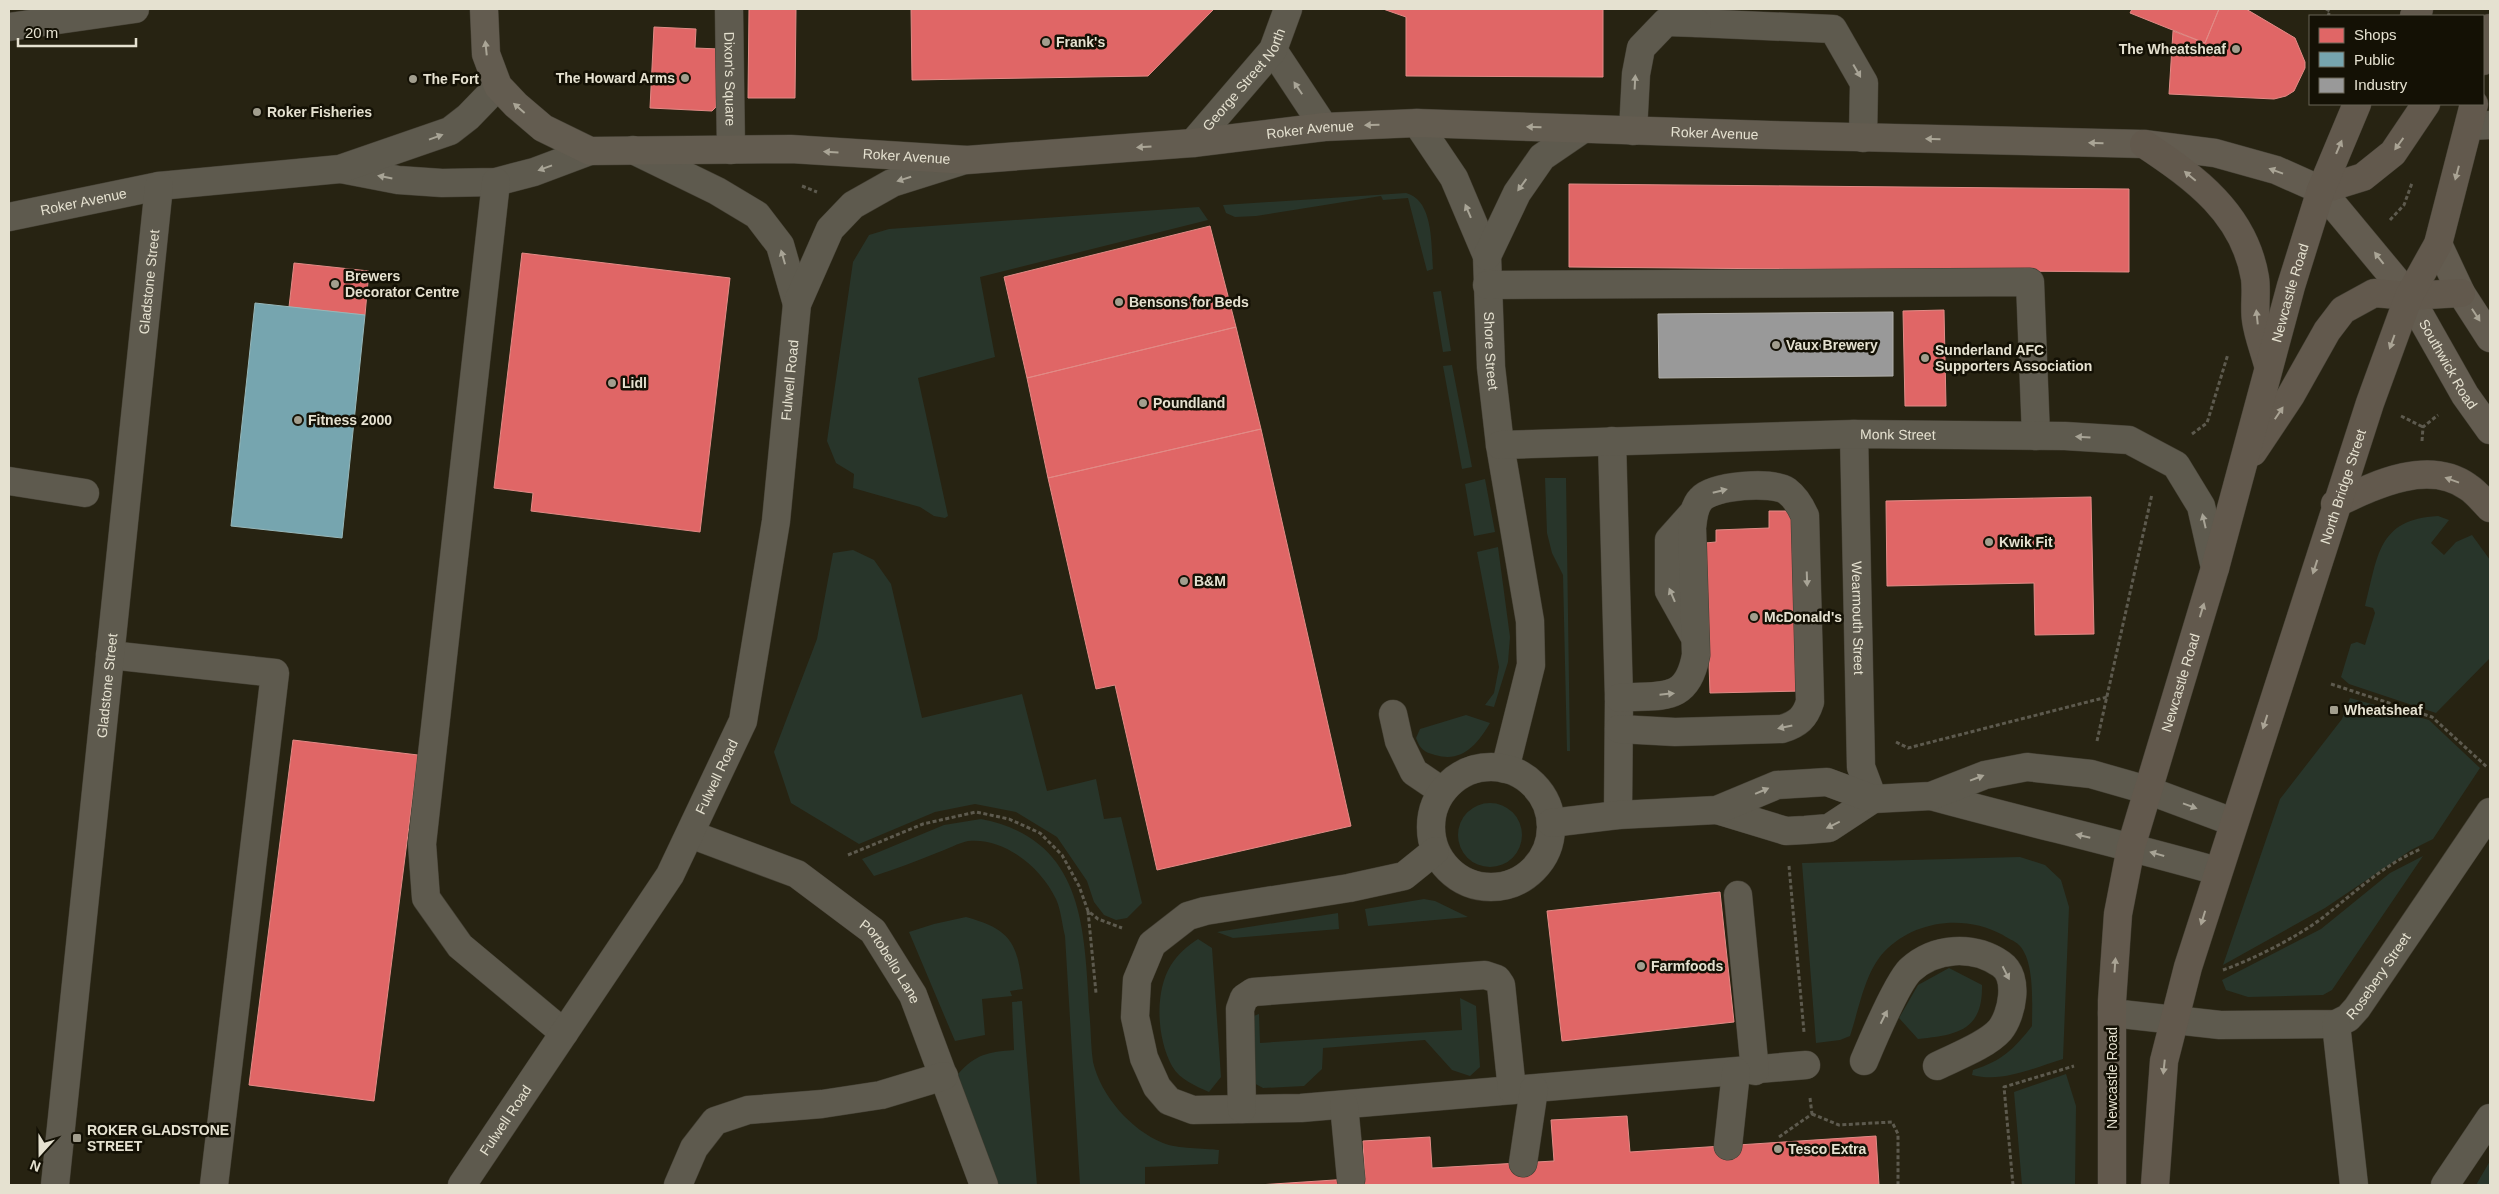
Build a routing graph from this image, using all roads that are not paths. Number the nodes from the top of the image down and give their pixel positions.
1 (134, 9) edge
2 (484, 9) edge
3 (730, 9) edge
4 (1288, 9) edge
5 (1682, 18) edge
6 (9, 27) edge
7 (2490, 28) edge
8 (1273, 50) junction
9 (2484, 56) edge
10 (498, 86) junction
11 (2357, 105) edge
12 (2425, 105) edge
13 (2478, 118) edge
14 (1417, 124) junction
15 (1324, 127) junction
16 (1583, 129) junction
17 (1633, 131) junction
18 (1863, 138) junction
19 (1193, 143) junction
20 (2144, 144) junction
21 (633, 150) junction
22 (731, 150) junction
23 (590, 151) junction
24 (967, 160) junction
25 (340, 169) junction
26 (496, 182) junction
27 (159, 186) junction
28 (2321, 190) junction
29 (9, 217) edge
30 (2438, 244) junction
31 (1487, 256) junction
32 (1487, 285) junction
33 (2461, 293) junction
34 (2409, 296) junction
35 (797, 304) junction
36 (2490, 338) edge
37 (2268, 365) junction
38 (2490, 430) edge
39 (1854, 434) junction
40 (2036, 436) junction
41 (1612, 441) junction
42 (1500, 445) junction
43 (2242, 468) junction
44 (9, 481) edge
45 (85, 493) dead end
46 (2335, 504) junction
47 (2490, 508) edge
48 (2215, 568) junction
49 (110, 655) junction
50 (1619, 698) junction
51 (1393, 714) dead end
52 (1618, 729) junction
53 (1505, 769) junction
54 (2147, 790) junction
55 (1442, 791) junction
56 (1931, 796) junction
57 (1874, 799) junction
58 (1717, 810) junction
59 (2490, 812) edge
60 (1618, 815) junction
61 (1551, 822) junction
62 (2233, 822) junction
63 (690, 834) junction
64 (2131, 847) junction
65 (1436, 851) junction
66 (2217, 871) junction
67 (1738, 895) dead end
68 (2112, 1013) junction
69 (2174, 1019) junction
70 (2336, 1024) junction
71 (564, 1032) junction
72 (1864, 1061) dead end
73 (1806, 1065) road end
74 (1937, 1066) dead end
75 (1745, 1072) junction
76 (944, 1076) junction
77 (1523, 1090) junction
78 (1344, 1105) junction
79 (1242, 1109) junction
80 (2490, 1118) edge
81 (1728, 1146) dead end
82 (1523, 1163) dead end
83 (1351, 1179) dead end
84 (55, 1185) edge
85 (214, 1185) edge
86 (462, 1185) edge
87 (678, 1185) edge
88 (984, 1185) edge
89 (2112, 1185) edge
90 (2155, 1185) edge
91 (2354, 1185) edge
92 (2445, 1185) edge

1 - 6 street
10 -> 2 main road
3 - 22 street, Dixon's Square
4 - 8 street, George Street North
17 -> 5 street
5 -> 18 street
7 - 9 highway
15 -> 8 street
8 - 19 street, George Street North
23 -> 10 main road, Roker Avenue
25 -> 10 street
28 -> 11 highway
12 -> 28 highway
13 -> 30 highway, North Bridge Street
14 -> 15 main road, Roker Avenue
16 -> 14 main road, Roker Avenue
31 -> 14 street
15 - 19 main road, Roker Avenue
16 - 17 main road, Roker Avenue
16 -> 31 street
17 - 18 main road, Roker Avenue
20 -> 18 main road, Roker Avenue
19 -> 24 main road, Roker Avenue
28 -> 20 main road
37 -> 20 highway
21 - 22 main road, Roker Avenue
21 - 23 main road, Roker Avenue
35 -> 21 street, Fulwell Road
24 -> 22 main road, Roker Avenue
23 -> 26 street
24 -> 35 street, Fulwell Road
26 -> 25 street
25 - 27 street, Roker Avenue
26 - 71 street
27 - 29 street, Roker Avenue
27 - 49 street, Gladstone Street
34 -> 28 main road, Southwick Road
28 - 37 highway, Newcastle Road
30 - 33 main road
30 - 34 highway, North Bridge Street
31 - 32 street, Shore Street
32 - 40 street
32 - 42 street, Shore Street
33 - 34 highway
33 -> 36 main road
34 - 38 main road, Southwick Road
43 -> 34 highway
34 -> 46 highway, North Bridge Street
35 - 63 street, Fulwell Road
37 - 43 highway, Newcastle Road
39 - 40 street, Monk Street
39 - 41 street, Monk Street
39 - 57 street, Wearmouth Street
48 -> 40 street, Monk Street
41 - 42 street, Monk Street
41 - 50 street
42 - 53 street, Shore Street
43 - 48 highway, Newcastle Road
44 - 45 street
47 -> 46 highway
46 -> 62 highway, North Bridge Street
54 -> 48 highway, Newcastle Road
49 - 84 street, Gladstone Street
49 - 85 street
50 - 52 street
50 -> 52 street
51 - 55 street
52 - 60 street
53 - 55 street
53 - 61 street
56 -> 54 street
54 -> 62 street
54 - 64 highway, Newcastle Road
55 - 65 street
56 - 57 street
64 -> 56 street
58 -> 57 street
57 -> 58 street
58 - 60 street
59 - 70 street, Rosebery Street
60 - 61 street
61 - 65 street
62 - 66 highway, North Bridge Street
63 - 71 street, Fulwell Road
63 - 76 street, Portobello Lane
66 -> 64 street
68 -> 64 highway, Newcastle Road
65 - 79 street
66 -> 69 highway, North Bridge Street
67 - 75 street
68 - 69 street, Rosebery Street
68 - 89 highway, Newcastle Road
69 - 70 street, Rosebery Street
69 -> 90 highway, North Bridge Street
70 - 91 street
71 - 86 street, Fulwell Road
72 -> 74 street
73 - 75 street
75 - 77 street
75 - 81 street
76 - 87 street
76 - 88 street, Portobello Lane
77 - 78 street
77 - 79 street
77 - 82 street
78 - 79 street
78 - 83 street
80 - 92 street

